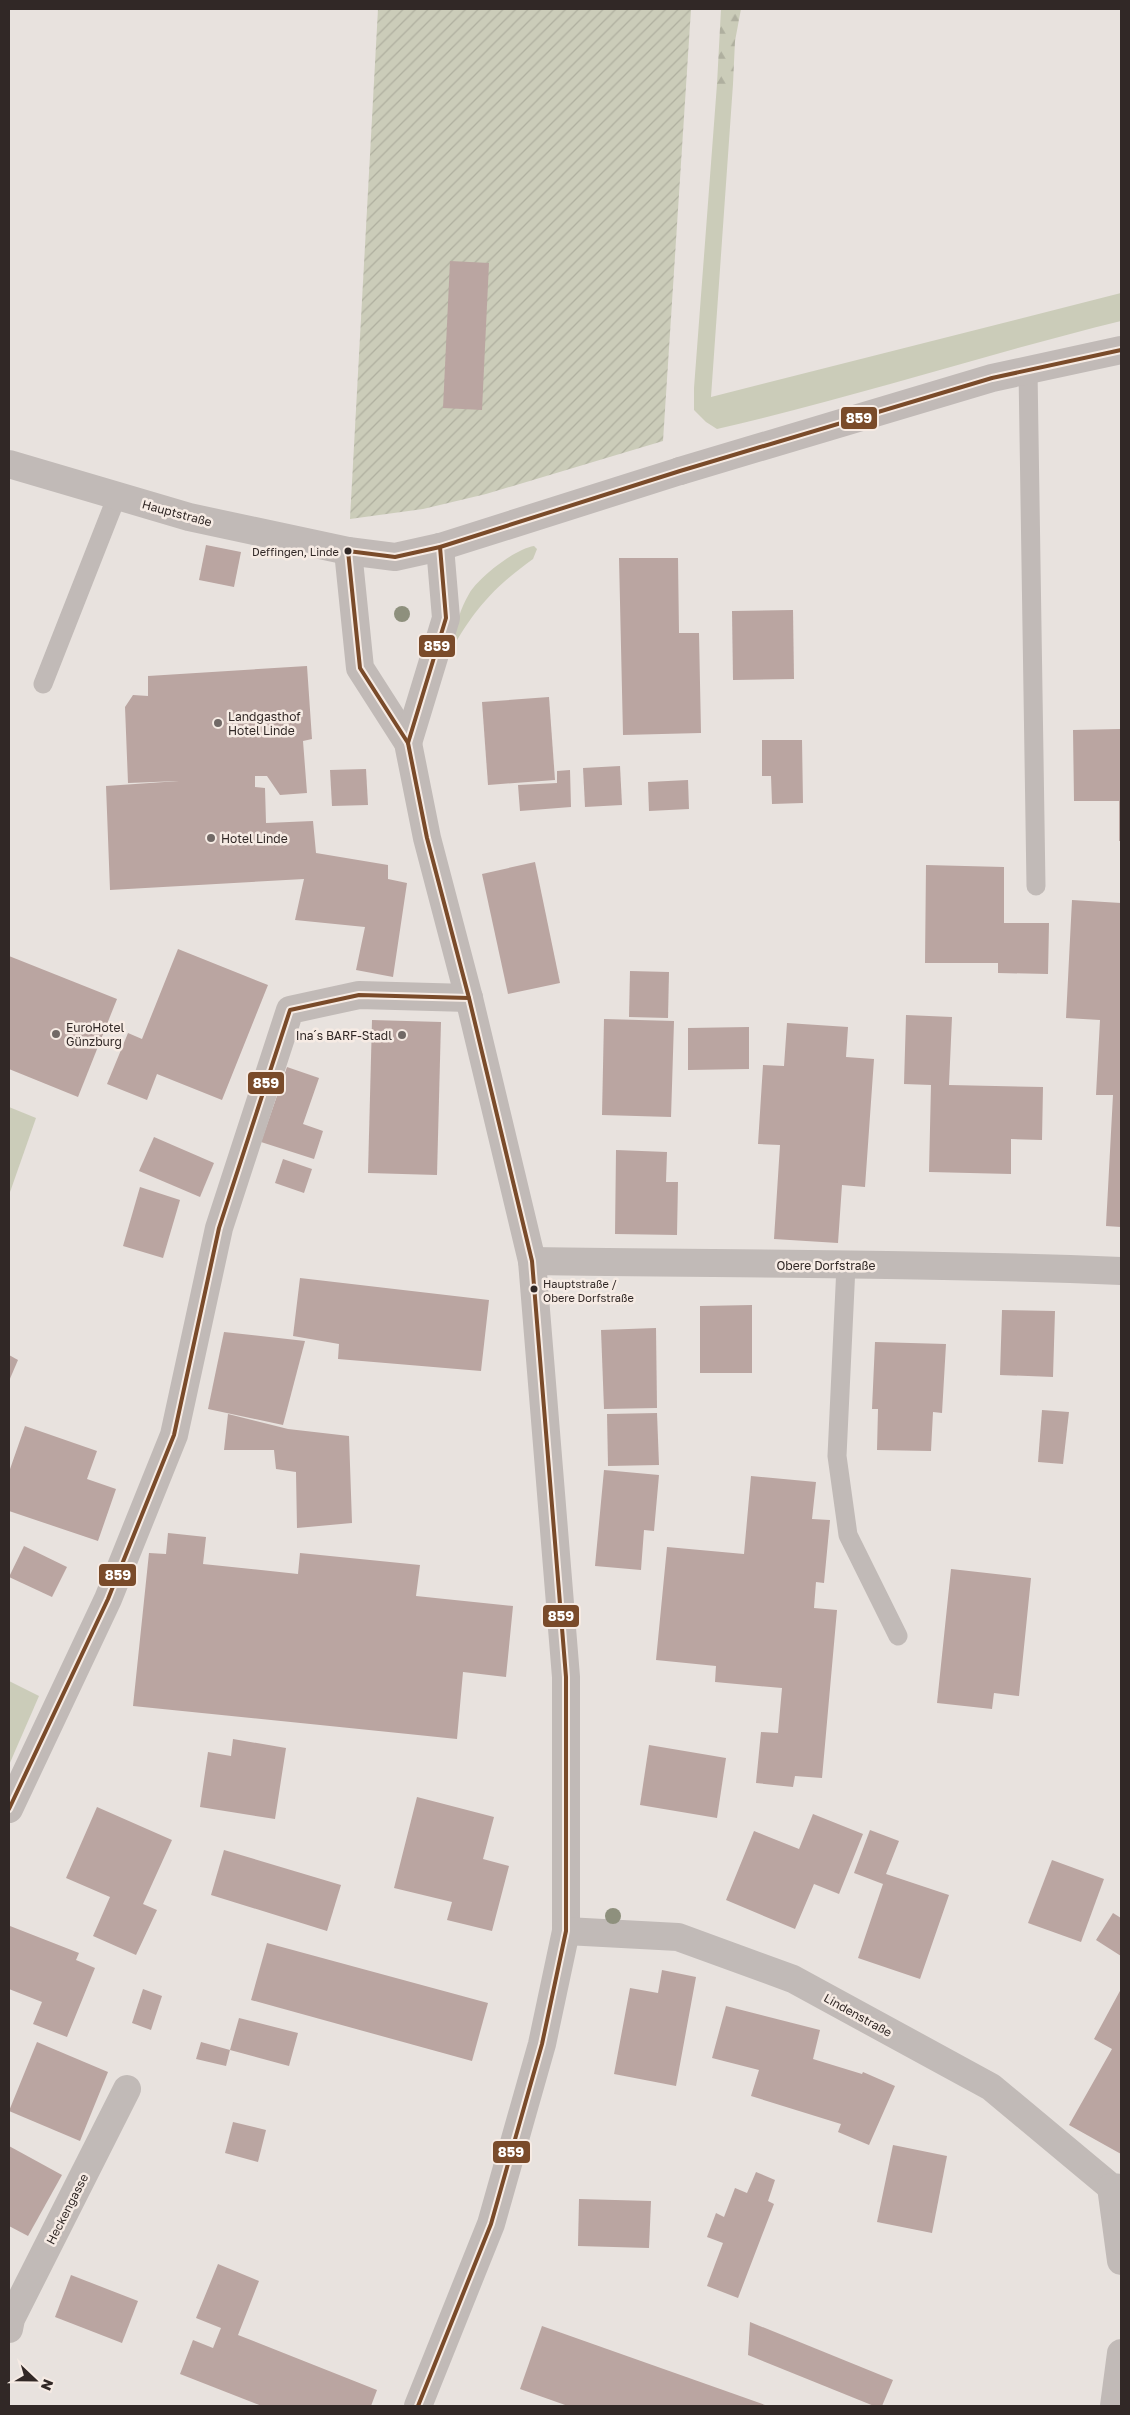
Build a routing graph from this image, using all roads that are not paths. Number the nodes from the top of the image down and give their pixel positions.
1 (1121, 350) edge
2 (1028, 370) junction
3 (9, 464) edge
4 (117, 496) junction
5 (440, 546) junction
6 (348, 551) junction
7 (43, 684) dead end
8 (408, 743) junction
9 (1036, 886) dead end
10 (469, 998) junction
11 (532, 1261) junction
12 (846, 1266) junction
13 (1121, 1271) edge
14 (898, 1636) dead end
15 (9, 1809) edge
16 (566, 1931) junction
17 (127, 2090) dead end
18 (1116, 2188) edge
19 (1121, 2261) edge
20 (9, 2329) edge
21 (1121, 2353) edge
22 (418, 2406) edge
23 (1114, 2406) edge

1 - 2 street, Hauptstraße
2 - 5 street, Hauptstraße
2 - 9 lane
3 - 4 street, Hauptstraße
4 - 6 street, Hauptstraße
4 - 7 lane
5 - 6 street, Hauptstraße
5 - 8 street
6 - 8 street
8 - 10 street
10 - 11 street
10 - 15 street
11 - 12 street, Obere Dorfstraße
11 - 16 street
12 - 13 street, Obere Dorfstraße
12 - 14 lane
16 - 18 street, Lindenstraße
16 - 22 street
17 - 20 street, Heckengasse
18 - 19 street, Lindenstraße
21 - 23 street

